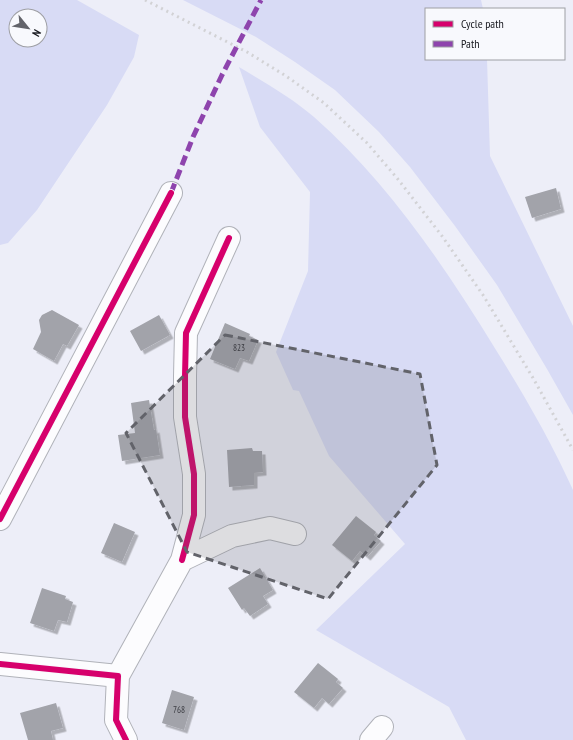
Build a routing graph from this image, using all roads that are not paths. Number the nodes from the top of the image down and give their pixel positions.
1 (171, 193) dead end
2 (229, 238) dead end
3 (0, 519) edge
4 (295, 534) dead end
5 (182, 560) junction
6 (0, 664) edge
7 (118, 676) junction
8 (126, 740) edge

1 - 3 street
2 - 5 street
4 - 5 street
5 - 7 street
6 - 7 street
7 - 8 street

